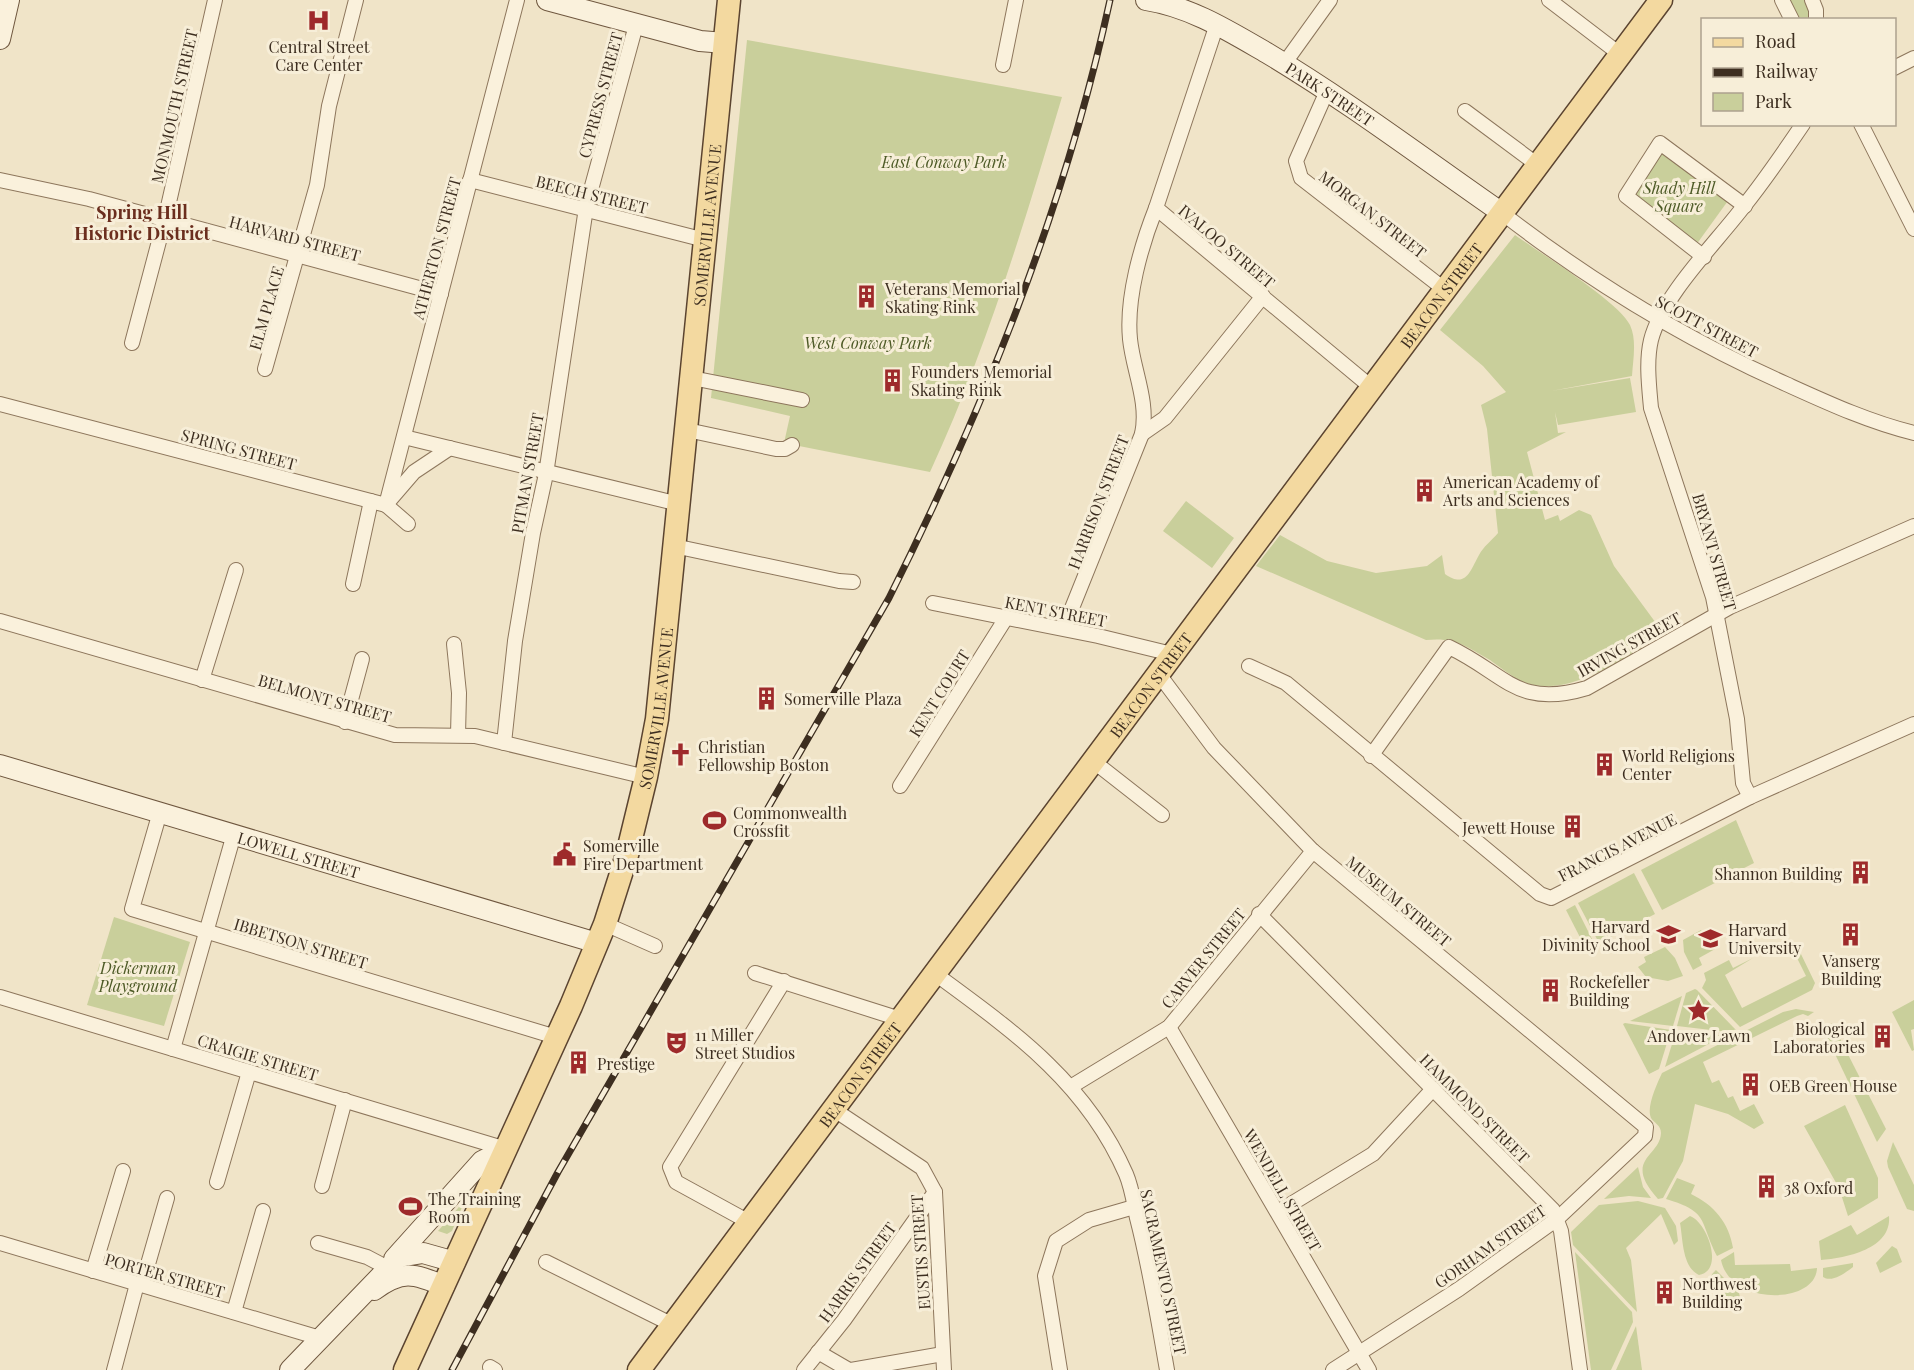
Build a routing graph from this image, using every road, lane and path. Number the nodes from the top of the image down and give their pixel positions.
1 (9, 0) edge
2 (215, 0) edge
3 (356, 0) edge
4 (517, 0) edge
5 (547, 0) edge
6 (729, 0) edge
7 (1016, 0) edge
8 (1146, 0) edge
9 (1329, 0) edge
10 (1549, 0) edge
11 (1661, 0) edge
12 (1782, 0) edge
13 (1812, 0) edge
14 (1791, 18) edge
15 (1816, 18) edge
16 (1217, 24) junction
17 (636, 25) junction
18 (0, 39) edge
19 (725, 43) junction
20 (1621, 55) junction
21 (1914, 58) edge
22 (1284, 64) junction
23 (1003, 65) dead end
24 (1896, 67) edge
25 (1327, 91) junction
26 (1465, 111) dead end
27 (1802, 126) edge
28 (1862, 126) edge
29 (1539, 166) junction
30 (0, 180) edge
31 (470, 180) junction
32 (1745, 206) junction
33 (586, 208) junction
34 (1156, 208) junction
35 (1502, 213) junction
36 (165, 220) junction
37 (1914, 229) edge
38 (705, 240) junction
39 (298, 255) junction
40 (1704, 256) junction
41 (1444, 289) junction
42 (441, 294) junction
43 (1263, 296) junction
44 (1660, 320) junction
45 (132, 343) dead end
46 (265, 369) dead end
47 (692, 378) junction
48 (1371, 387) junction
49 (801, 400) dead end
50 (0, 404) edge
51 (687, 430) junction
52 (1914, 433) edge
53 (1142, 434) junction
54 (404, 437) junction
55 (792, 445) dead end
56 (450, 448) junction
57 (546, 474) junction
58 (371, 501) junction
59 (679, 504) junction
60 (386, 505) junction
61 (408, 524) dead end
62 (1914, 526) edge
63 (674, 546) junction
64 (236, 570) dead end
65 (854, 582) dead end
66 (353, 584) dead end
67 (933, 603) dead end
68 (1717, 614) junction
69 (1006, 618) junction
70 (0, 621) edge
71 (1064, 628) junction
72 (454, 644) dead end
73 (1172, 654) junction
74 (362, 659) dead end
75 (1249, 666) dead end
76 (1158, 673) junction
77 (202, 680) junction
78 (345, 722) junction
79 (1914, 724) edge
80 (458, 735) junction
81 (504, 743) junction
82 (1371, 756) junction
83 (1093, 760) junction
84 (0, 765) edge
85 (646, 777) junction
86 (900, 786) dead end
87 (1750, 797) junction
88 (160, 812) junction
89 (1162, 815) dead end
90 (234, 834) junction
91 (1312, 851) junction
92 (1259, 914) junction
93 (207, 932) junction
94 (601, 933) junction
95 (655, 946) dead end
96 (755, 973) dead end
97 (934, 973) junction
98 (784, 981) junction
99 (0, 997) edge
100 (900, 1019) junction
101 (1169, 1026) junction
102 (556, 1037) junction
103 (173, 1049) junction
104 (249, 1072) junction
105 (1072, 1086) junction
106 (1433, 1089) junction
107 (345, 1100) junction
108 (833, 1109) junction
109 (1646, 1127) joint
110 (506, 1149) junction
111 (123, 1171) dead end
112 (217, 1182) dead end
113 (322, 1186) dead end
114 (936, 1192) junction
115 (166, 1198) dead end
116 (1134, 1207) junction
117 (263, 1211) dead end
118 (1278, 1212) junction
119 (1557, 1219) junction
120 (749, 1222) junction
121 (318, 1243) dead end
122 (0, 1244) edge
123 (455, 1262) junction
124 (546, 1262) dead end
125 (386, 1268) junction
126 (93, 1271) junction
127 (140, 1285) junction
128 (444, 1286) junction
129 (362, 1298) junction
130 (234, 1312) junction
131 (673, 1325) junction
132 (320, 1338) junction
133 (818, 1352) junction
134 (943, 1354) junction
135 (1359, 1354) junction
136 (647, 1367) edge
137 (114, 1370) edge
138 (290, 1370) edge
139 (405, 1370) edge
140 (804, 1370) edge
141 (850, 1370) edge
142 (944, 1370) edge
143 (1060, 1370) edge
144 (1167, 1370) edge
145 (1333, 1370) edge
146 (1369, 1370) edge
147 (1580, 1370) edge

1 - 18 street
2 - 36 street, MONMOUTH STREET
3 - 39 street, ELM PLACE
4 - 31 street, ATHERTON STREET
5 - 17 street
6 - 19 main road, SOMERVILLE AVENUE
7 - 23 street
8 - 16 street, PARK STREET
9 - 22 street
10 - 20 street
11 - 20 main road, BEACON STREET
12 - 14 street
13 - 15 street
16 - 22 street, PARK STREET
16 - 34 street, IVALOO STREET
17 - 19 street
17 - 33 street, CYPRESS STREET
19 - 38 main road, SOMERVILLE AVENUE
20 - 29 main road, BEACON STREET
21 - 24 street
22 - 25 street, PARK STREET
25 - 35 street, PARK STREET
25 - 41 street, MORGAN STREET
26 - 29 street
27 - 32 street, BRYANT STREET
28 - 37 street
29 - 35 main road, BEACON STREET
30 - 36 street, HARVARD STREET
31 - 33 street, BEECH STREET
31 - 42 street, ATHERTON STREET
32 - 40 street, BRYANT STREET
32 - 40 street
33 - 38 street, BEECH STREET
33 - 57 street, PITMAN STREET
34 - 43 street, IVALOO STREET
34 - 53 street, HARRISON STREET
35 - 41 main road, BEACON STREET
35 - 44 street, SCOTT STREET
36 - 39 street, HARVARD STREET
36 - 45 street, MONMOUTH STREET
38 - 47 main road, SOMERVILLE AVENUE
39 - 42 street, HARVARD STREET
39 - 46 street, ELM PLACE
40 - 44 street, BRYANT STREET
41 - 48 main road, BEACON STREET
42 - 54 street, ATHERTON STREET
43 - 48 street, IVALOO STREET
43 - 53 street
44 - 52 street, SCOTT STREET
44 - 68 street, BRYANT STREET
47 - 49 street
47 - 51 main road, SOMERVILLE AVENUE
48 - 73 main road, BEACON STREET
50 - 58 street, SPRING STREET
51 - 55 street
51 - 59 main road, SOMERVILLE AVENUE
53 - 71 street, HARRISON STREET
54 - 56 street
54 - 60 street, ATHERTON STREET
56 - 57 street
56 - 60 street
57 - 59 street
57 - 81 street, PITMAN STREET
58 - 60 street, SPRING STREET
58 - 66 street
59 - 63 main road, SOMERVILLE AVENUE
60 - 61 street
62 - 68 street, IRVING STREET
63 - 65 street
63 - 85 main road, SOMERVILLE AVENUE
64 - 77 street
67 - 69 street, KENT STREET
68 - 82 street, IRVING STREET
68 - 87 street, BRYANT STREET
69 - 71 street, KENT STREET
69 - 86 street, KENT COURT
70 - 77 street, BELMONT STREET
71 - 73 street, KENT STREET
72 - 80 street
73 - 76 main road, BEACON STREET
74 - 78 street
75 - 82 street, FRANCIS AVENUE
76 - 83 main road, BEACON STREET
76 - 91 street, MUSEUM STREET
77 - 78 street, BELMONT STREET
78 - 80 street, BELMONT STREET
79 - 87 street, FRANCIS AVENUE
80 - 81 street, BELMONT STREET
81 - 85 street, BELMONT STREET
82 - 87 street, FRANCIS AVENUE
83 - 89 street
83 - 97 main road, BEACON STREET
84 - 88 street, LOWELL STREET
85 - 94 main road, SOMERVILLE AVENUE
88 - 90 street, LOWELL STREET
88 - 93 street, IBBETSON STREET
90 - 93 street
90 - 94 street, LOWELL STREET
91 - 92 street, CARVER STREET
91 - 109 street, MUSEUM STREET
92 - 101 street, CARVER STREET
92 - 106 street, HAMMOND STREET
93 - 102 street, IBBETSON STREET
93 - 103 street
94 - 95 street
94 - 102 main road, SOMERVILLE AVENUE
96 - 98 street
97 - 100 main road, BEACON STREET
97 - 105 street, SACRAMENTO STREET
98 - 100 street
98 - 120 street
99 - 103 street, CRAIGIE STREET
100 - 108 main road, BEACON STREET
101 - 105 street, CARVER STREET
101 - 118 street, WENDELL STREET
102 - 110 main road, SOMERVILLE AVENUE
103 - 104 street, CRAIGIE STREET
104 - 107 street, CRAIGIE STREET
104 - 112 street
105 - 116 street, SACRAMENTO STREET
106 - 118 street
106 - 119 street, HAMMOND STREET
107 - 110 street, CRAIGIE STREET
107 - 113 street
108 - 114 street, EUSTIS STREET
108 - 120 main road, BEACON STREET
109 - 119 street, GORHAM STREET
110 - 123 main road, SOMERVILLE AVENUE
110 - 125 street
111 - 126 street
114 - 133 street, HARRIS STREET
114 - 134 street, EUSTIS STREET
115 - 127 street
116 - 143 street
116 - 144 street, SACRAMENTO STREET
117 - 130 street
118 - 135 street, WENDELL STREET
119 - 135 street, GORHAM STREET
119 - 147 street, HAMMOND STREET
120 - 131 main road, BEACON STREET
121 - 125 street
122 - 126 street, PORTER STREET
123 - 125 street
123 - 128 main road, SOMERVILLE AVENUE
124 - 131 street
125 - 129 street
126 - 127 street, PORTER STREET
127 - 130 street, PORTER STREET
127 - 137 street
128 - 129 street
128 - 139 main road, SOMERVILLE AVENUE
129 - 132 street
130 - 132 street, PORTER STREET
131 - 136 main road, BEACON STREET
132 - 138 street
133 - 140 street, HARRIS STREET
133 - 141 street
134 - 141 street
134 - 142 street, EUSTIS STREET
135 - 145 street, GORHAM STREET
135 - 146 street, WENDELL STREET

